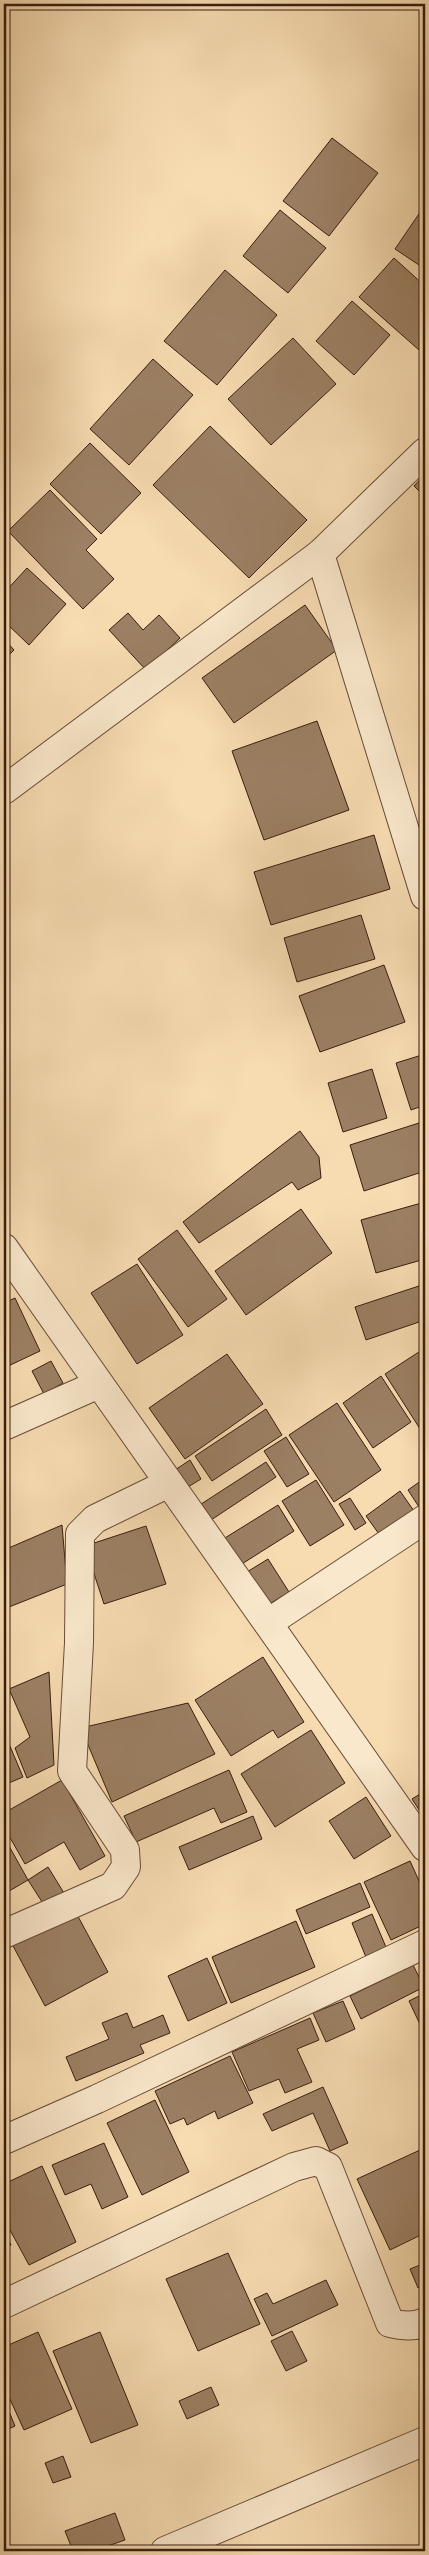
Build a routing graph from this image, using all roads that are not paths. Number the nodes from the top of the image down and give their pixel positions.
1 (425, 452) edge
2 (320, 554) junction
3 (4, 790) edge
4 (425, 896) edge
5 (4, 1248) edge
6 (99, 1384) junction
7 (4, 1426) edge
8 (169, 1483) junction
9 (425, 1519) edge
10 (268, 1623) junction
11 (425, 1847) edge
12 (4, 1934) edge
13 (425, 1944) edge
14 (4, 2140) edge
15 (4, 2304) edge
16 (425, 2322) edge
17 (425, 2440) edge
18 (165, 2551) edge

1 - 2 street
2 - 3 street
2 - 4 street
5 - 6 street
6 - 7 street
6 - 8 street
8 - 10 street
8 - 12 street
9 - 10 street
10 - 11 street
13 - 14 street
15 - 16 street
17 - 18 street

